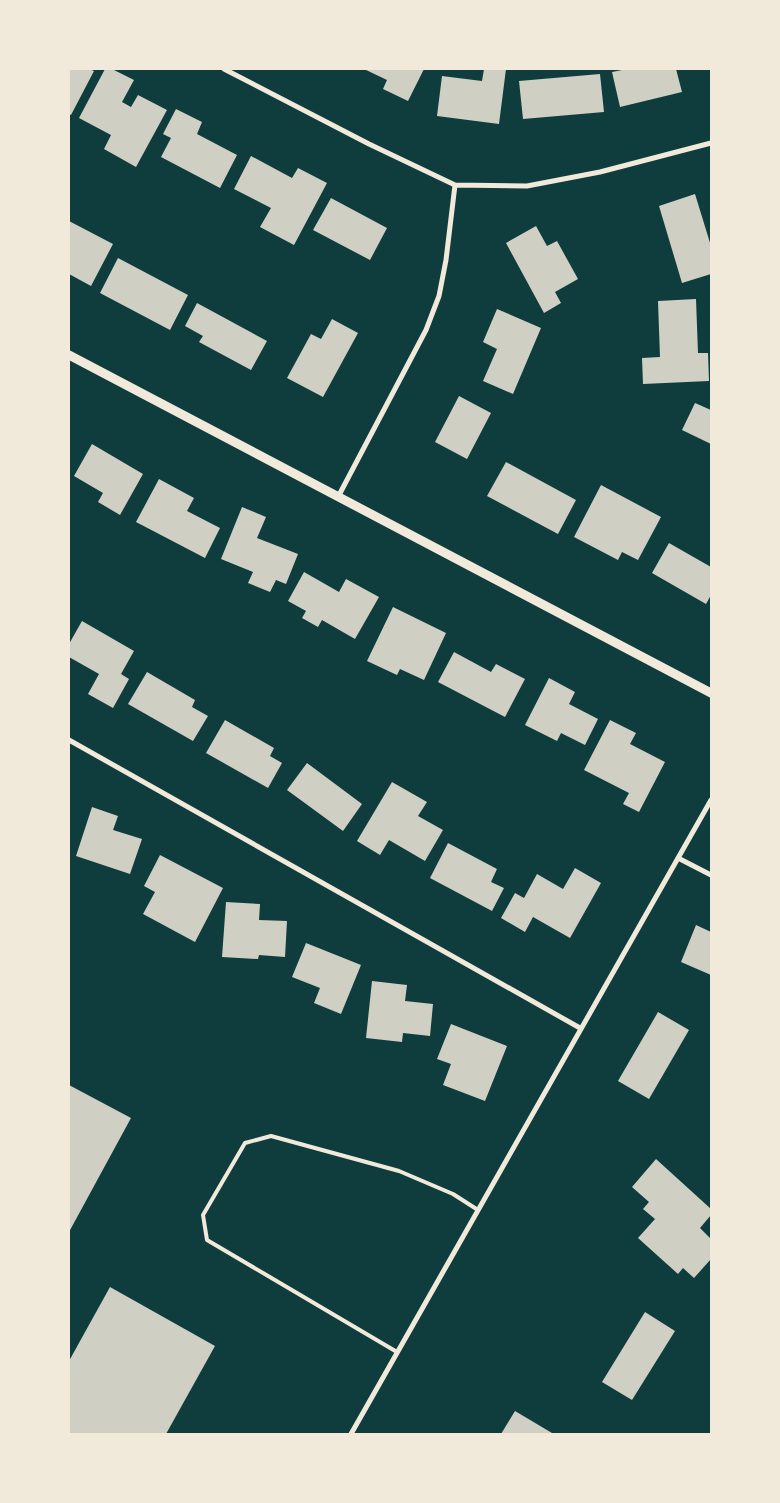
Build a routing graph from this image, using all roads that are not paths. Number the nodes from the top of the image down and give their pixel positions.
1 (224, 69) edge
2 (711, 143) edge
3 (455, 185) junction
4 (69, 355) edge
5 (338, 497) junction
6 (711, 693) edge
7 (69, 740) edge
8 (711, 800) edge
9 (678, 858) junction
10 (711, 875) edge
11 (580, 1028) junction
12 (478, 1210) junction
13 (397, 1352) junction
14 (351, 1434) edge

1 - 3 street
2 - 3 street
3 - 5 street
4 - 5 street
5 - 6 street
7 - 11 street
8 - 9 street
9 - 10 street
9 - 11 street
11 - 12 street
12 - 13 street
12 - 13 lane
13 - 14 street

